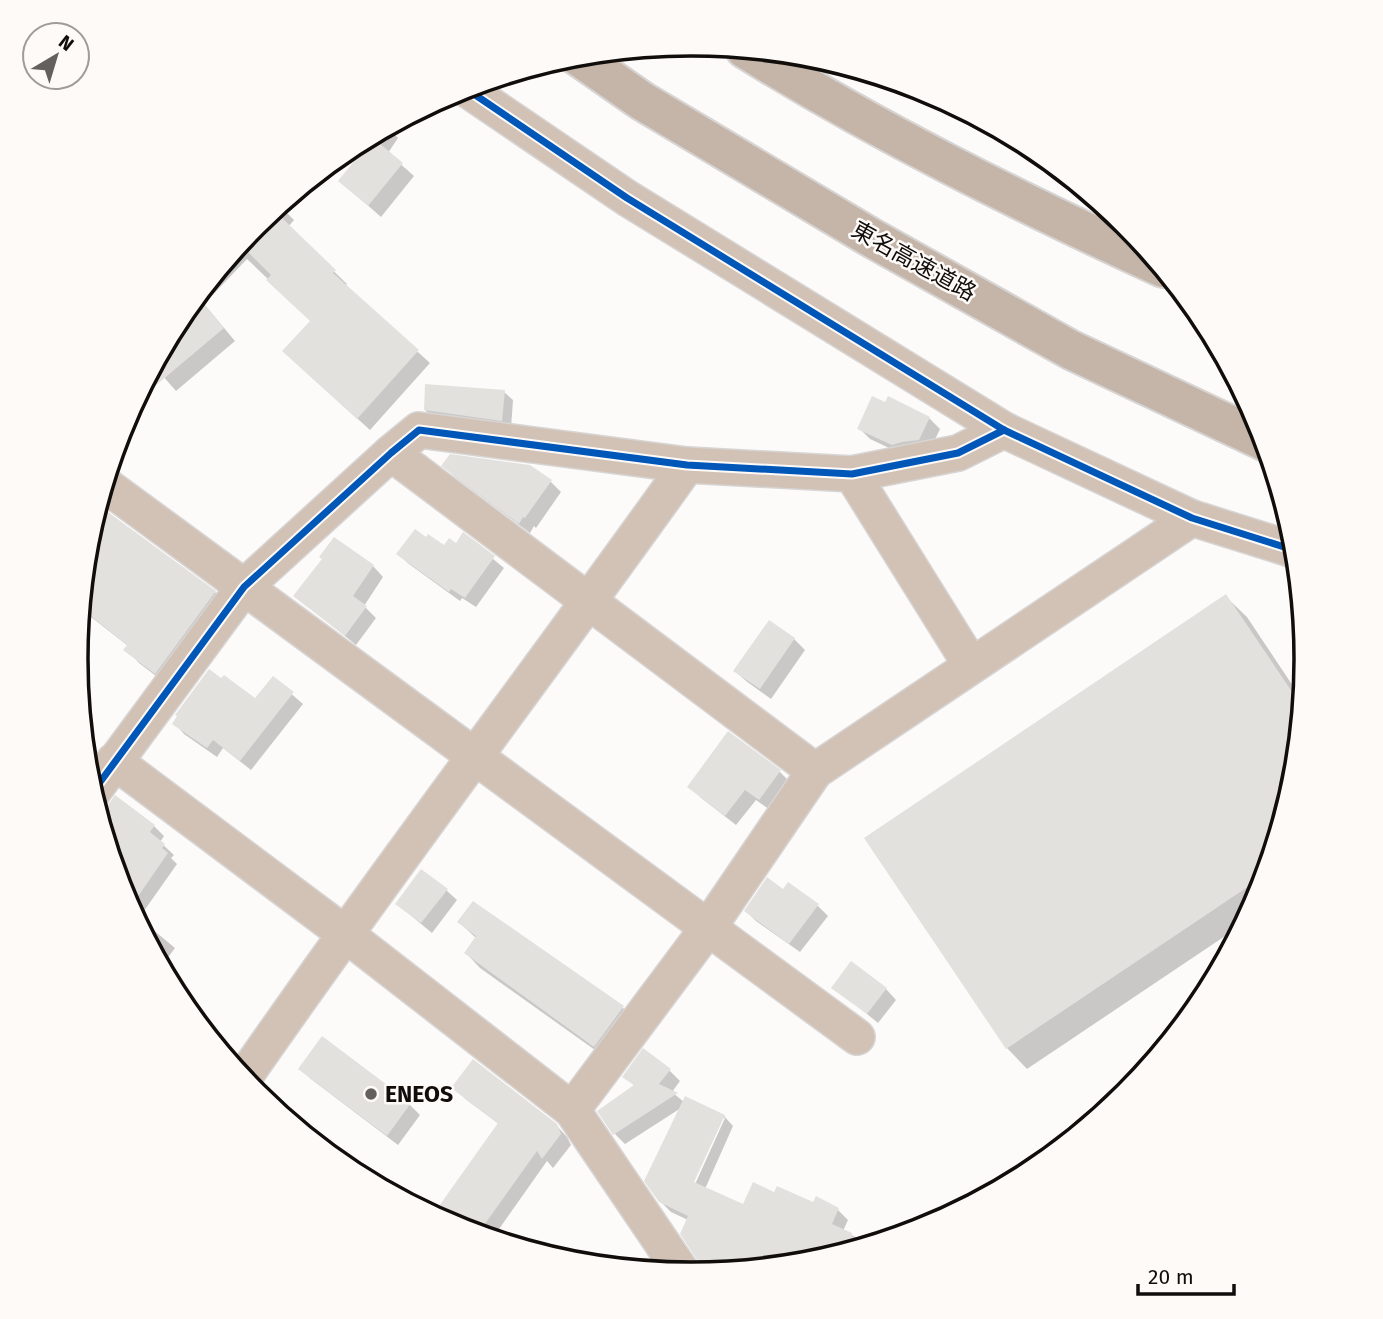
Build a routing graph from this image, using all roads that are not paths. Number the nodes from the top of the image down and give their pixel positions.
1 (763, 60) edge
2 (785, 64) edge
3 (590, 65) edge
4 (800, 83) junction
5 (476, 96) edge
6 (1141, 258) edge
7 (1004, 430) junction
8 (1251, 435) edge
9 (391, 453) junction
10 (687, 465) junction
11 (852, 474) junction
12 (113, 490) edge
13 (1192, 518) junction
14 (1284, 547) edge
15 (244, 587) junction
16 (589, 602) junction
17 (971, 665) junction
18 (474, 757) junction
19 (114, 761) junction
20 (815, 771) junction
21 (101, 780) edge
22 (708, 928) junction
23 (344, 933) junction
24 (857, 1037) dead end
25 (250, 1069) edge
26 (572, 1110) junction
27 (675, 1263) edge

1 - 4 highway
2 - 4 highway
3 - 8 highway, 東名高速道路
4 - 6 highway
5 - 7 street
7 - 11 street
7 - 13 street
9 - 10 street
9 - 15 street
9 - 16 street
10 - 11 street
10 - 16 street
11 - 17 street
12 - 15 street
13 - 14 street
13 - 17 street
15 - 18 street
15 - 19 street
16 - 18 street
16 - 20 street
17 - 20 street
18 - 22 street
18 - 23 street
19 - 21 street
19 - 23 street
20 - 22 street
22 - 24 street
22 - 26 street
23 - 25 street
23 - 26 street
26 - 27 street

